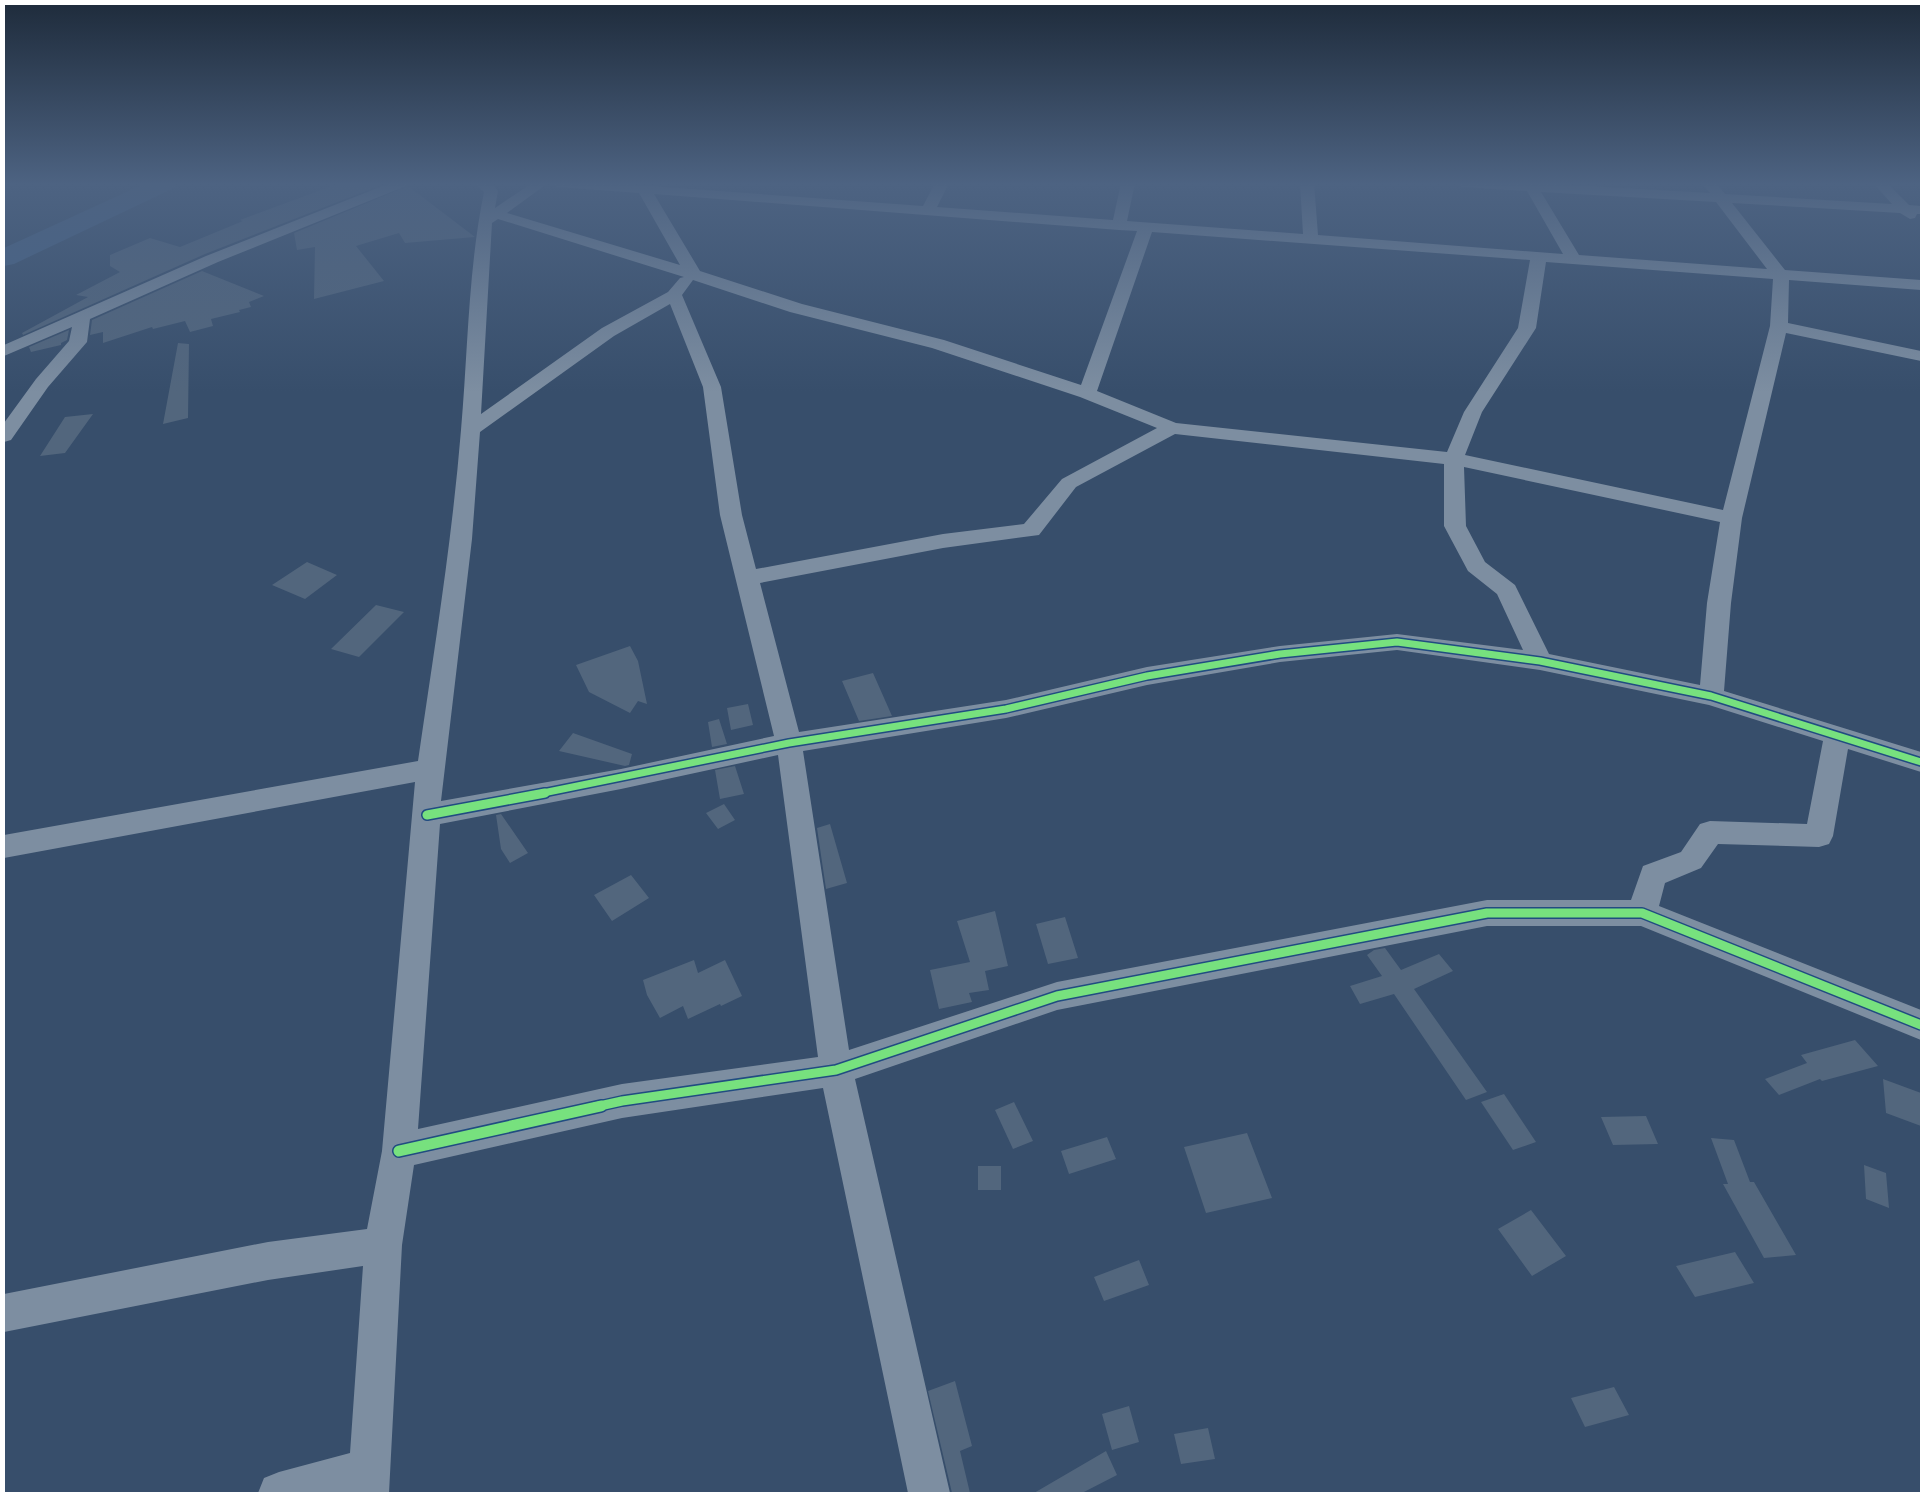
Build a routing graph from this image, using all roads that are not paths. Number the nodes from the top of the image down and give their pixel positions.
1 (228, 253) edge
2 (487, 253) edge
3 (619, 253) edge
4 (681, 253) edge
5 (1137, 253) edge
6 (1497, 253) edge
7 (1570, 253) edge
8 (1763, 253) edge
9 (1539, 256) junction
10 (1574, 259) junction
11 (693, 273) junction
12 (1781, 276) junction
13 (1921, 285) edge
14 (674, 295) junction
15 (82, 315) junction
16 (1779, 326) junction
17 (4, 350) edge
18 (1921, 356) edge
19 (1087, 393) junction
20 (1172, 428) junction
21 (471, 430) junction
22 (4, 436) edge
23 (1454, 459) junction
24 (1730, 518) junction
25 (747, 578) junction
26 (1540, 661) junction
27 (1711, 696) junction
28 (1838, 736) junction
29 (789, 743) junction
30 (1921, 762) edge
31 (430, 769) junction
32 (427, 815) junction
33 (4, 846) edge
34 (1642, 913) junction
35 (1921, 1025) edge
36 (836, 1070) junction
37 (399, 1151) junction
38 (383, 1245) junction
39 (4, 1313) edge
40 (369, 1481) edge
41 (279, 1493) edge
42 (930, 1493) edge

1 - 15 street
2 - 21 street
3 - 11 street
4 - 11 street
5 - 19 street
6 - 9 street
7 - 10 street
8 - 12 street
9 - 10 street
9 - 23 street
10 - 12 street
11 - 14 street
11 - 19 street
12 - 13 street
12 - 16 street
14 - 21 street
14 - 25 street
15 - 17 street
15 - 22 street
16 - 18 street
16 - 24 street
19 - 20 street
20 - 23 street
20 - 25 street
21 - 31 street
23 - 24 street
23 - 26 street
24 - 27 street
25 - 29 street
26 - 27 street
26 - 29 street
27 - 28 street
28 - 30 street
28 - 34 street
29 - 32 street
29 - 36 street
31 - 32 street
31 - 33 street
32 - 37 street
34 - 35 street
34 - 36 street
36 - 37 street
36 - 42 street
37 - 38 street
38 - 39 street
38 - 40 street
40 - 41 street

